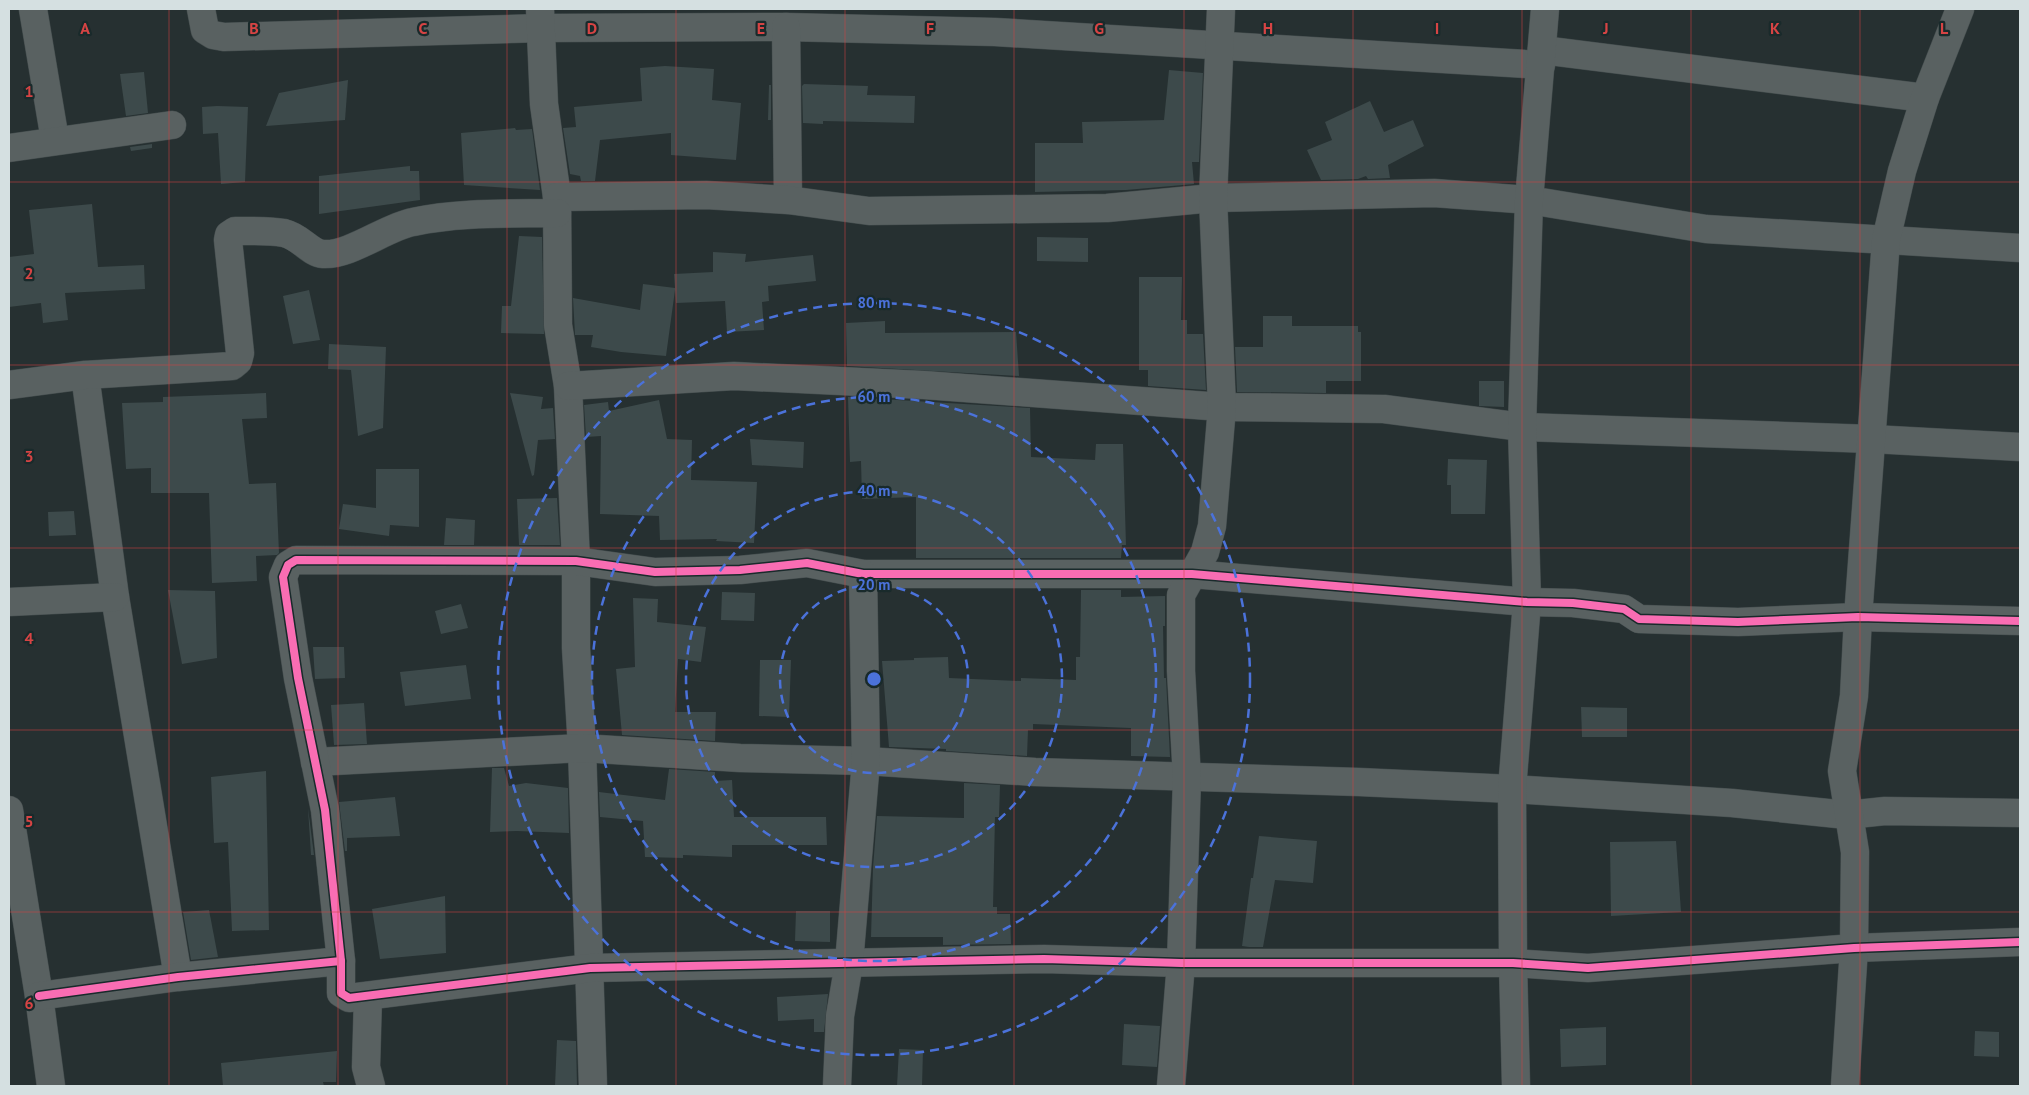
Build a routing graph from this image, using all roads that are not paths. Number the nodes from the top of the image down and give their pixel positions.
1 (33, 9) edge
2 (200, 9) edge
3 (1221, 9) edge
4 (1545, 9) edge
5 (1960, 9) edge
6 (541, 19) edge
7 (995, 20) edge
8 (786, 28) junction
9 (1219, 45) junction
10 (1542, 57) junction
11 (1925, 98) junction
12 (172, 125) dead end
13 (55, 140) junction
14 (9, 148) edge
15 (1213, 198) junction
16 (788, 200) junction
17 (1529, 200) junction
18 (557, 205) junction
19 (1886, 240) junction
20 (2020, 248) edge
21 (85, 375) junction
22 (9, 385) edge
23 (568, 386) junction
24 (1222, 407) junction
25 (1522, 427) junction
26 (1872, 439) junction
27 (2020, 447) edge
28 (576, 561) junction
29 (863, 574) junction
30 (1192, 574) junction
31 (115, 597) junction
32 (9, 602) edge
33 (1527, 602) junction
34 (1858, 617) junction
35 (2020, 621) edge
36 (582, 748) junction
37 (866, 761) junction
38 (314, 762) junction
39 (1187, 778) junction
40 (1512, 789) junction
41 (9, 810) edge
42 (2020, 813) edge
43 (1847, 815) junction
44 (2020, 942) edge
45 (1854, 948) junction
46 (340, 961) junction
47 (849, 963) junction
48 (1181, 963) junction
49 (1512, 963) junction
50 (590, 968) junction
51 (178, 977) junction
52 (39, 996) junction
53 (368, 996) junction
54 (52, 1086) edge
55 (371, 1086) edge
56 (593, 1086) edge
57 (837, 1086) edge
58 (1171, 1086) edge
59 (1516, 1086) edge
60 (1845, 1086) edge

1 - 13 street
2 - 6 street
3 - 9 street
4 - 10 street
5 - 11 street
6 - 8 street
6 - 18 street
7 - 8 street
7 - 9 street
8 - 16 street
9 - 10 street
9 - 15 street
10 - 11 street
10 - 17 street
11 - 19 street
12 - 13 street
13 - 14 street
15 - 16 street
15 - 17 street
15 - 24 street
16 - 18 street
17 - 19 street
17 - 25 street
18 - 21 street
18 - 23 street
19 - 20 street
19 - 26 street
21 - 22 street
21 - 31 street
23 - 24 street
23 - 28 street
24 - 25 street
24 - 30 street
25 - 26 street
25 - 33 street
26 - 27 street
26 - 34 street
28 - 29 street
28 - 36 street
28 - 38 street
29 - 30 street
29 - 37 street
30 - 33 street
30 - 39 street
31 - 32 street
31 - 51 street
33 - 34 street
33 - 40 street
34 - 35 street
34 - 43 street
36 - 37 street
36 - 38 street
36 - 50 street
37 - 39 street
37 - 47 street
38 - 46 street
39 - 40 street
39 - 48 street
40 - 43 street
40 - 49 street
41 - 52 street
42 - 43 street
43 - 45 street
44 - 45 street
45 - 49 street
45 - 60 street
46 - 51 street
46 - 53 street
47 - 48 street
47 - 50 street
47 - 57 street
48 - 49 street
48 - 58 street
49 - 59 street
50 - 53 street
50 - 56 street
51 - 52 street
52 - 54 street
53 - 55 street

